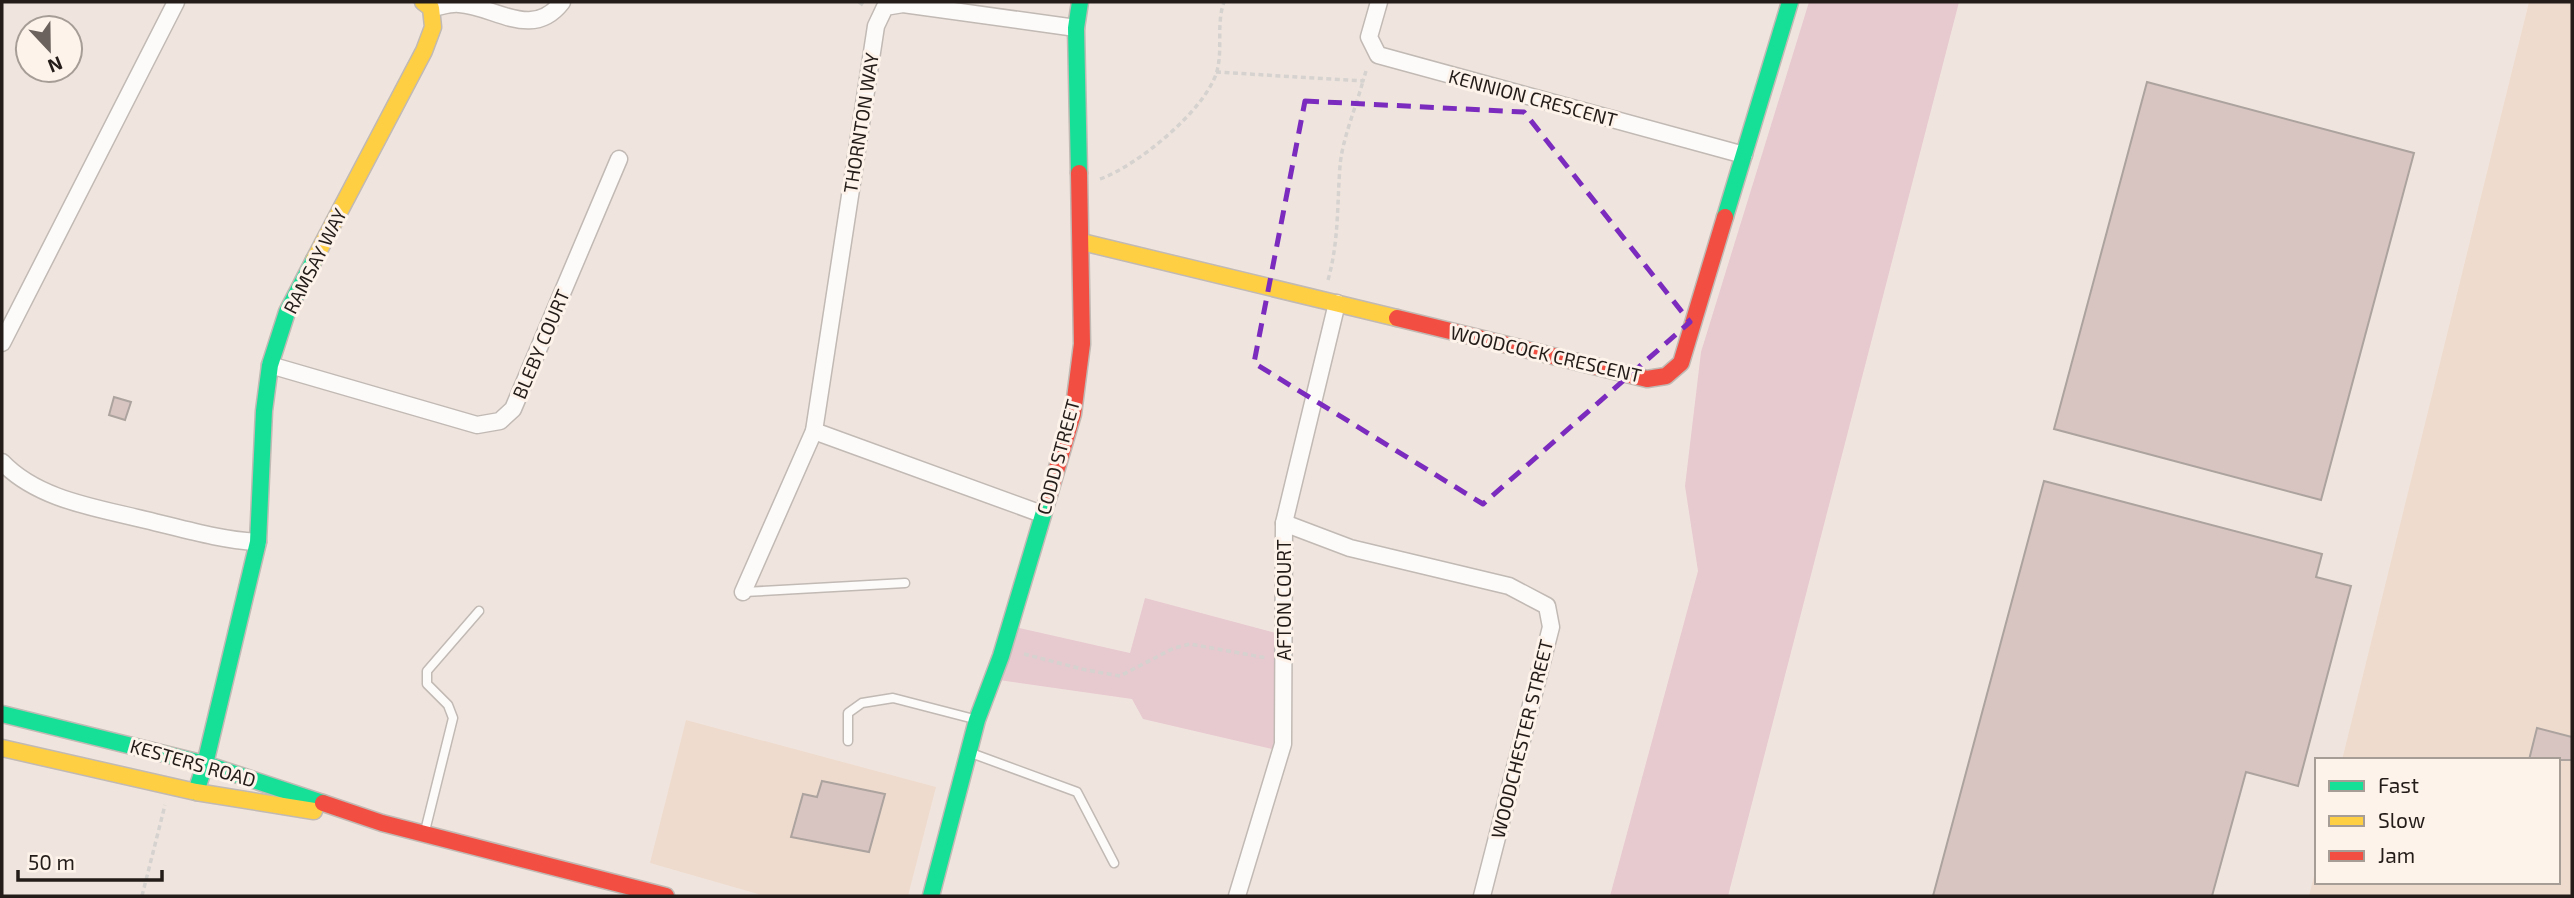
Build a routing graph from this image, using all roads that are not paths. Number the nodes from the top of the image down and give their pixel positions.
1 (176, 2) edge
2 (562, 2) edge
3 (1080, 2) edge
4 (1379, 2) edge
5 (1790, 2) edge
6 (427, 5) edge
7 (1076, 28) junction
8 (1744, 155) junction
9 (620, 159) dead end
10 (1082, 242) junction
11 (1337, 303) junction
12 (2, 344) edge
13 (271, 365) junction
14 (814, 431) junction
15 (2, 462) edge
16 (1042, 514) junction
17 (1284, 523) junction
18 (258, 542) junction
19 (905, 583) dead end
20 (743, 592) joint
21 (479, 611) dead end
22 (2, 714) edge
23 (976, 720) junction
24 (848, 741) dead end
25 (2, 748) edge
26 (968, 752) junction
27 (205, 764) junction
28 (196, 792) junction
29 (382, 823) junction
30 (425, 834) junction
31 (1114, 863) dead end
32 (666, 896) edge
33 (930, 896) edge
34 (1237, 896) edge
35 (1482, 896) edge

1 - 12 street
2 - 6 street
3 - 7 street, CODD STREET
4 - 8 street, KENNION CRESCENT
5 - 8 street, WOODCOCK CRESCENT
6 - 13 street, RAMSAY WAY
7 - 10 street, CODD STREET
7 - 14 street, THORNTON WAY
8 - 11 street, WOODCOCK CRESCENT
9 - 13 street, BLEBY COURT
10 - 11 street, WOODCOCK CRESCENT
10 - 16 street, CODD STREET
11 - 17 street, AFTON COURT
13 - 18 street, RAMSAY WAY
14 - 16 street
14 - 20 street, THORNTON WAY
15 - 18 street
16 - 23 street, CODD STREET
17 - 34 street, AFTON COURT
17 - 35 street, WOODCHESTER STREET
18 - 27 street, RAMSAY WAY
19 - 20 lane
21 - 30 lane
22 - 27 street, KESTERS ROAD
23 - 24 lane
23 - 26 street, CODD STREET
25 - 28 street, KESTERS ROAD
26 - 31 lane
26 - 33 street, CODD STREET
27 - 28 street, RAMSAY WAY
27 - 29 street, KESTERS ROAD
28 - 29 street, KESTERS ROAD
29 - 30 street, KESTERS ROAD
30 - 32 street, KESTERS ROAD

